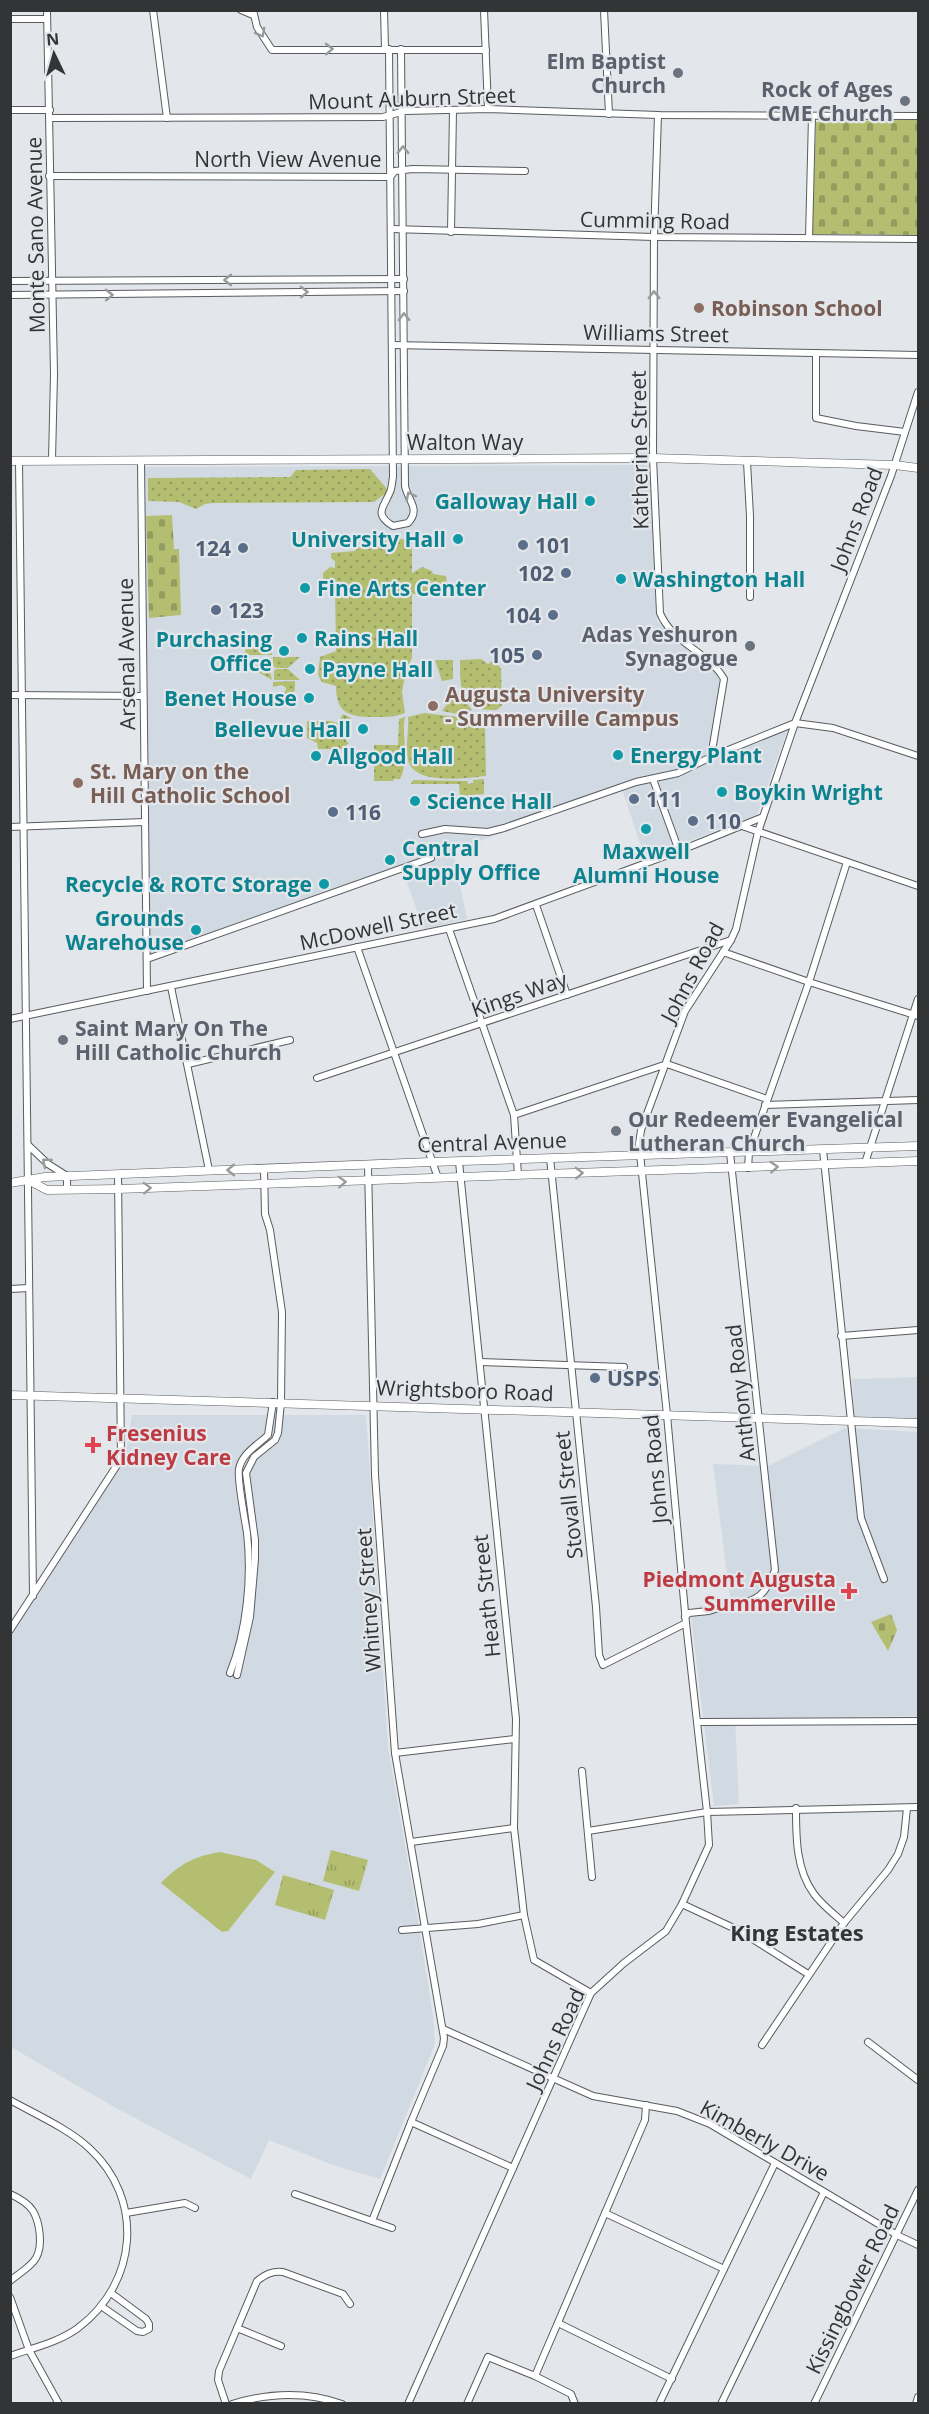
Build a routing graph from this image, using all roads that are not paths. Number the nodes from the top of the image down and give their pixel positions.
1 (47, 10) edge
2 (153, 10) edge
3 (241, 10) edge
4 (384, 10) edge
5 (484, 10) edge
6 (604, 10) edge
7 (253, 13) edge
8 (10, 19) edge
9 (47, 19) junction
10 (387, 49) junction
11 (401, 49) junction
12 (486, 50) junction
13 (488, 109) junction
14 (10, 110) edge
15 (50, 110) junction
16 (453, 110) junction
17 (402, 112) junction
18 (609, 114) junction
19 (658, 115) junction
20 (812, 116) junction
21 (918, 116) edge
22 (389, 117) junction
23 (50, 118) junction
24 (167, 118) junction
25 (451, 169) junction
26 (403, 170) junction
27 (525, 171) dead end
28 (49, 176) junction
29 (390, 177) junction
30 (392, 229) junction
31 (404, 229) junction
32 (451, 232) junction
33 (654, 237) junction
34 (809, 238) junction
35 (918, 239) edge
36 (404, 279) junction
37 (193, 280) junction
38 (273, 280) junction
39 (391, 280) junction
40 (10, 281) edge
41 (51, 281) junction
42 (404, 291) junction
43 (392, 292) junction
44 (273, 293) junction
45 (193, 294) junction
46 (10, 295) edge
47 (51, 295) junction
48 (392, 345) junction
49 (405, 345) junction
50 (654, 350) junction
51 (816, 353) junction
52 (918, 355) edge
53 (918, 392) edge
54 (393, 398) junction
55 (405, 398) junction
56 (905, 432) junction
57 (653, 458) junction
58 (393, 459) junction
59 (406, 459) junction
60 (52, 460) junction
61 (15, 461) edge
62 (141, 461) junction
63 (747, 462) junction
64 (895, 465) junction
65 (918, 468) edge
66 (750, 597) dead end
67 (10, 695) edge
68 (22, 695) junction
69 (143, 696) junction
70 (795, 723) junction
71 (918, 756) edge
72 (711, 757) junction
73 (653, 779) junction
74 (763, 817) junction
75 (145, 822) junction
76 (24, 826) junction
77 (742, 826) junction
78 (10, 827) edge
79 (758, 832) junction
80 (422, 834) dead end
81 (679, 851) junction
82 (431, 858) dead end
83 (847, 862) junction
84 (918, 886) edge
85 (536, 905) junction
86 (449, 929) junction
87 (731, 940) junction
88 (357, 948) junction
89 (723, 952) junction
90 (147, 959) junction
91 (809, 982) junction
92 (171, 987) junction
93 (147, 991) junction
94 (567, 994) junction
95 (918, 999) edge
96 (916, 1015) edge
97 (27, 1016) junction
98 (10, 1019) edge
99 (482, 1025) junction
100 (290, 1040) dead end
101 (394, 1053) junction
102 (188, 1064) junction
103 (667, 1064) junction
104 (317, 1078) dead end
105 (918, 1100) edge
106 (884, 1101) junction
107 (766, 1102) junction
108 (514, 1115) junction
109 (28, 1145) junction
110 (918, 1146) edge
111 (869, 1148) junction
112 (823, 1150) junction
113 (749, 1152) junction
114 (730, 1153) junction
115 (640, 1156) junction
116 (550, 1158) junction
117 (517, 1159) junction
118 (918, 1161) edge
119 (431, 1162) junction
120 (459, 1162) junction
121 (865, 1163) junction
122 (824, 1164) junction
123 (368, 1166) junction
124 (732, 1168) junction
125 (748, 1168) junction
126 (209, 1170) junction
127 (264, 1170) junction
128 (641, 1170) junction
129 (118, 1174) junction
130 (551, 1174) junction
131 (518, 1175) junction
132 (67, 1176) junction
133 (461, 1177) junction
134 (438, 1178) junction
135 (28, 1180) junction
136 (368, 1181) junction
137 (10, 1183) edge
138 (264, 1185) junction
139 (118, 1189) junction
140 (67, 1190) junction
141 (29, 1288) junction
142 (10, 1289) edge
143 (918, 1330) edge
144 (841, 1336) junction
145 (480, 1362) junction
146 (572, 1365) junction
147 (624, 1367) dead end
148 (10, 1395) edge
149 (30, 1395) junction
150 (121, 1398) junction
151 (277, 1402) junction
152 (373, 1405) junction
153 (484, 1409) junction
154 (575, 1412) junction
155 (667, 1415) junction
156 (759, 1418) junction
157 (851, 1421) junction
158 (918, 1423) edge
159 (884, 1579) dead end
160 (33, 1596) junction
161 (686, 1620) junction
162 (10, 1630) edge
163 (234, 1674) dead end
164 (918, 1721) edge
165 (698, 1722) junction
166 (515, 1739) junction
167 (395, 1753) junction
168 (582, 1771) dead end
169 (918, 1807) edge
170 (907, 1808) junction
171 (796, 1809) junction
172 (707, 1812) junction
173 (514, 1828) junction
174 (588, 1831) junction
175 (411, 1842) junction
176 (592, 1877) dead end
177 (682, 1904) junction
178 (524, 1915) junction
179 (844, 1923) junction
180 (425, 1928) junction
181 (402, 1930) dead end
182 (808, 1974) junction
183 (591, 1993) junction
184 (443, 2029) junction
185 (868, 2042) dead end
186 (762, 2045) dead end
187 (554, 2077) junction
188 (918, 2080) edge
189 (10, 2100) edge
190 (646, 2105) junction
191 (411, 2121) junction
192 (775, 2163) junction
193 (513, 2168) junction
194 (918, 2190) edge
195 (824, 2192) junction
196 (10, 2194) edge
197 (295, 2194) dead end
198 (195, 2208) dead end
199 (126, 2213) junction
200 (605, 2213) junction
201 (372, 2221) junction
202 (392, 2228) dead end
203 (897, 2235) junction
204 (918, 2245) edge
205 (724, 2270) junction
206 (10, 2280) edge
207 (111, 2293) junction
208 (10, 2297) edge
209 (350, 2304) dead end
210 (101, 2306) junction
211 (558, 2323) junction
212 (237, 2328) junction
213 (281, 2346) dead end
214 (29, 2350) junction
215 (10, 2356) edge
216 (535, 2376) junction
217 (672, 2379) junction
218 (918, 2397) edge
219 (59, 2403) edge
220 (226, 2403) edge
221 (232, 2403) edge
222 (342, 2403) edge
223 (408, 2403) edge
224 (467, 2403) edge
225 (575, 2403) edge
226 (659, 2403) edge
227 (721, 2403) edge
228 (814, 2403) edge
229 (916, 2403) edge

1 - 9 street, Monte Sano Avenue
2 - 24 street
3 - 7 street
4 - 10 street
5 - 12 street
6 - 18 street
7 -> 10 street
8 - 9 street
9 - 15 street, Monte Sano Avenue
10 - 11 street
10 - 22 street
11 - 12 street
11 - 17 street
12 - 13 street
13 - 16 street, Mount Auburn Street
13 - 18 street, Mount Auburn Street
14 - 15 street
15 - 23 street, Monte Sano Avenue
16 - 17 street, Mount Auburn Street
16 - 25 street
17 - 22 street, Mount Auburn Street
26 -> 17 street
18 - 19 street, Mount Auburn Street
19 - 20 street, Mount Auburn Street
19 - 33 street, Katherine Street
20 - 21 street, Mount Auburn Street
20 - 34 street
22 - 24 street, Mount Auburn Street
22 - 29 street
23 - 24 street, Mount Auburn Street
23 - 28 street, Monte Sano Avenue
25 - 26 street, North View Avenue
25 - 27 street, North View Avenue
25 - 32 street
26 - 29 street, North View Avenue
26 - 31 street
28 - 29 street, North View Avenue
28 - 41 street, Monte Sano Avenue
29 - 30 street
30 - 31 street, Cumming Road
30 - 39 street
31 - 32 street, Cumming Road
31 - 36 street
32 - 33 street, Cumming Road
33 - 34 street, Cumming Road
50 -> 33 street, Katherine Street
34 - 35 street, Cumming Road
36 - 39 street
36 - 42 street
38 -> 37 street
37 - 41 street
37 - 45 street
38 - 39 street
38 - 44 street
39 - 43 street
40 - 41 street
41 - 47 street, Monte Sano Avenue
42 - 43 street
49 -> 42 street
44 -> 43 street
43 - 48 street
44 - 45 street
47 -> 45 street
46 - 47 street
47 - 60 street, Monte Sano Avenue
48 - 49 street, Williams Street
48 - 54 street
49 - 50 street, Williams Street
49 - 55 street
50 - 51 street, Williams Street
50 - 57 street, Katherine Street
51 - 52 street, Williams Street
51 - 56 street
53 - 56 street, Johns Road
54 - 55 street
54 - 58 street
55 - 59 street
56 - 64 street, Johns Road
57 - 59 main road, Walton Way
57 - 63 main road, Walton Way
57 - 72 street, Katherine Street
58 - 59 main road, Walton Way
58 -> 59 street
58 - 62 main road, Walton Way
60 - 61 main road, Walton Way
60 - 62 main road, Walton Way
61 - 68 street
62 - 69 street, Arsenal Avenue
63 - 64 main road, Walton Way
63 - 66 street
64 - 65 main road, Walton Way
64 - 70 street, Johns Road
67 - 68 street
68 - 69 street
68 - 76 street
69 - 75 street, Arsenal Avenue
70 - 71 street
70 - 72 street
70 - 74 street, Johns Road
72 - 73 street
73 - 80 street
73 - 81 street
74 - 77 street, McDowell Street
74 - 79 street, Johns Road
75 - 76 street
75 - 90 street, Arsenal Avenue
76 - 78 street
76 - 97 street
77 - 79 street
77 - 81 street, McDowell Street
79 - 83 street
79 - 87 street, Johns Road
81 - 85 street, McDowell Street
82 - 90 street
83 - 84 street
83 - 91 street
85 - 86 street, McDowell Street
85 - 94 street
86 - 88 street, McDowell Street
86 - 99 street
87 - 89 street, Johns Road
87 - 94 street, Kings Way
88 - 92 street, McDowell Street
88 - 101 street
89 - 91 street
89 - 103 street, Johns Road
90 - 93 street, Arsenal Avenue
91 - 96 street
91 - 107 street
92 - 93 street, McDowell Street
92 - 102 street
93 - 97 street, McDowell Street
94 - 99 street, Kings Way
95 - 96 street
96 - 106 street
97 - 98 street, McDowell Street
97 - 109 street
99 - 101 street, Kings Way
99 - 108 street
100 - 102 street
101 - 104 street, Kings Way
101 - 119 street
102 - 126 street
103 - 107 street
103 - 108 street
103 - 115 street, Johns Road
105 - 106 street
106 - 107 street
106 - 111 street
107 - 113 street
108 - 117 street
132 -> 109 street
109 - 135 street
110 - 111 main road, Central Avenue
111 - 112 main road, Central Avenue
111 - 121 street
112 - 113 main road, Central Avenue
112 - 122 street
113 - 114 main road, Central Avenue
113 - 125 street
114 - 115 main road, Central Avenue
114 - 124 street, Anthony Road
115 - 116 main road, Central Avenue
115 - 128 street, Johns Road
116 - 117 main road, Central Avenue
116 - 130 street, Stovall Street
117 - 120 main road, Central Avenue
117 - 131 street
118 - 121 main road, Central Avenue
119 - 120 main road, Central Avenue
119 - 123 main road, Central Avenue
119 - 134 street
120 - 133 street, Heath Street
121 - 122 main road, Central Avenue
125 -> 122 main road, Central Avenue
122 - 144 street
123 - 127 main road, Central Avenue
123 - 136 street, Whitney Street
124 - 125 main road, Central Avenue
124 - 128 main road, Central Avenue
124 - 156 street, Anthony Road
127 -> 126 main road, Central Avenue
126 - 129 main road, Central Avenue
127 - 138 street
130 -> 128 main road, Central Avenue
128 - 155 street, Johns Road
129 - 132 main road, Central Avenue
129 - 139 street
130 - 131 main road, Central Avenue
130 - 146 street, Stovall Street
131 - 133 main road, Central Avenue
132 - 135 main road, Central Avenue
132 - 140 street
133 - 134 main road, Central Avenue
133 - 145 street, Heath Street
134 - 136 main road, Central Avenue
135 - 137 main road, Central Avenue
135 - 140 main road, Central Avenue
135 - 141 street
138 -> 136 main road, Central Avenue
136 - 152 street, Whitney Street
139 -> 138 main road, Central Avenue
138 - 151 street
139 - 140 main road, Central Avenue
139 - 150 street
141 - 142 street
141 - 149 street
143 - 144 street
144 - 157 street
145 - 146 street
145 - 153 street, Heath Street
146 - 147 street
146 - 154 street, Stovall Street
148 - 149 main road, Wrightsboro Road
149 - 150 main road, Wrightsboro Road
149 - 160 street
150 - 151 main road, Wrightsboro Road
150 - 160 street
151 - 152 main road, Wrightsboro Road
151 - 163 street
152 - 153 main road, Wrightsboro Road
152 - 167 street, Whitney Street
153 - 154 main road, Wrightsboro Road
153 - 166 street, Heath Street
154 - 155 main road, Wrightsboro Road
154 - 161 street, Stovall Street
155 - 156 main road, Wrightsboro Road
155 - 161 street, Johns Road
156 - 157 main road, Wrightsboro Road
156 - 161 street, Anthony Road
157 - 158 main road, Wrightsboro Road
157 - 159 street
160 - 162 street
161 - 165 street, Johns Road
164 - 165 street
165 - 172 street, Johns Road
166 - 167 street
166 - 173 street, Heath Street
167 - 175 street, Whitney Street
168 - 174 street
169 - 170 street
170 - 171 street
170 - 179 street
171 - 172 street
171 - 179 street
172 - 174 street
172 - 177 street, Johns Road
173 - 175 street
173 - 178 street, Heath Street
174 - 176 street
175 - 180 street, Whitney Street
177 - 182 street
177 - 183 street, Johns Road
178 - 180 street
178 - 183 street, Heath Street
179 - 182 street
180 - 181 street
180 - 184 street, Whitney Street
182 - 186 street
183 - 187 street, Johns Road
184 - 187 street, Kimberly Drive
184 - 191 street
185 - 188 street
187 - 190 street, Kimberly Drive
187 - 193 street, Johns Road
189 - 199 street
190 - 192 street, Kimberly Drive
190 - 200 street
191 - 193 street
191 - 201 street
192 - 195 street, Kimberly Drive
192 - 205 street
193 - 223 street, Johns Road
194 - 203 street, Kissingbower Road
195 - 203 street, Kimberly Drive
195 - 227 street
196 - 206 street
197 - 201 street
198 - 199 street
199 - 207 street
200 - 205 street
200 - 211 street
201 - 202 street
203 - 204 street, Kimberly Drive
203 - 228 street, Kissingbower Road
205 - 217 street
207 - 210 street
207 - 210 street
208 - 214 street
209 - 212 street
210 - 214 street
211 - 216 street
211 - 217 street
212 - 213 street
212 - 220 street
214 - 215 street
214 - 219 street
216 - 224 street
216 - 225 street
217 - 226 street
218 - 229 street
221 - 222 street

